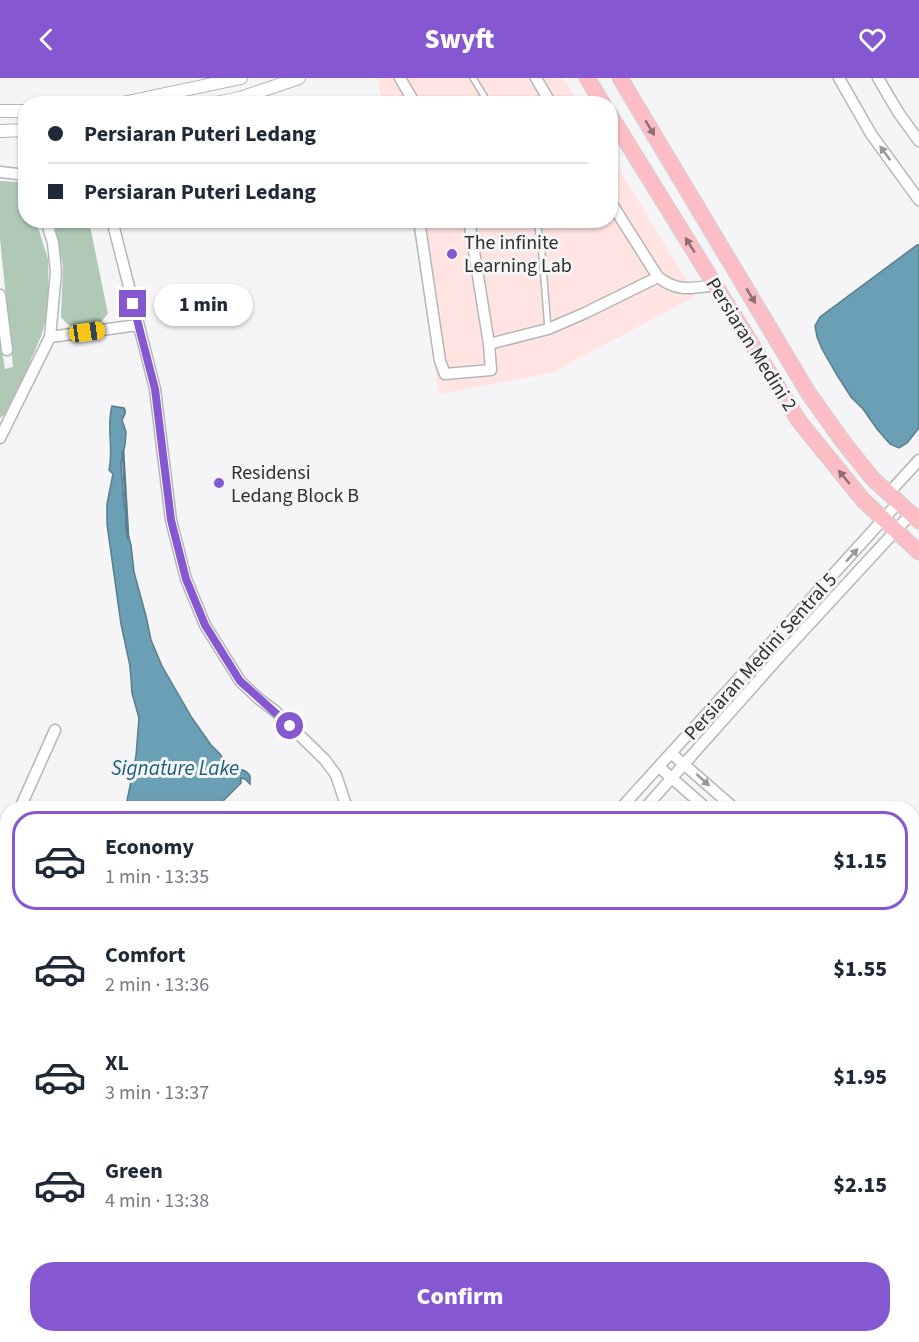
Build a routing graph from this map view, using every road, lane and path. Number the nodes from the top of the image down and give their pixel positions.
1 (241, 78) edge
2 (299, 78) edge
3 (400, 78) edge
4 (473, 78) edge
5 (536, 78) edge
6 (587, 78) edge
7 (620, 78) edge
8 (839, 78) edge
9 (878, 78) edge
10 (156, 96) edge
11 (246, 96) edge
12 (410, 96) edge
13 (484, 96) edge
14 (546, 96) edge
15 (598, 96) edge
16 (0, 111) edge
17 (18, 111) edge
18 (618, 128) edge
19 (0, 130) edge
20 (18, 130) edge
21 (919, 141) edge
22 (0, 172) edge
23 (18, 174) edge
24 (919, 200) edge
25 (618, 214) edge
26 (48, 228) edge
27 (114, 228) edge
28 (419, 228) edge
29 (471, 228) edge
30 (538, 228) edge
31 (658, 278) junction
32 (716, 285) junction
33 (0, 295) edge
34 (138, 325) junction
35 (548, 329) junction
36 (50, 337) junction
37 (489, 344) junction
38 (7, 350) dead end
39 (0, 438) edge
40 (919, 460) edge
41 (893, 498) junction
42 (915, 518) edge
43 (884, 520) junction
44 (896, 531) junction
45 (919, 552) edge
46 (55, 730) dead end
47 (671, 753) junction
48 (684, 764) junction
49 (659, 767) junction
50 (671, 779) junction
51 (23, 801) edge
52 (345, 801) edge
53 (627, 801) edge
54 (651, 801) edge
55 (698, 801) edge
56 (726, 801) edge

1 - 10 street
2 - 11 street
3 - 12 street
4 - 13 lane
5 - 14 street
6 - 15 main road
7 -> 41 main road, Persiaran Medini 2
24 -> 8 street
9 - 21 street
16 - 17 street
32 -> 18 main road, Persiaran Medini 2
19 - 20 street
22 - 23 street
25 - 31 street
26 - 36 street
27 - 34 street
28 - 37 street
29 - 37 street
30 - 35 lane
31 - 32 street
31 - 35 street
43 -> 32 main road, Persiaran Medini 2
33 - 38 street
34 - 36 street
34 - 52 street
35 - 37 street
36 - 39 street
40 - 41 street, Persiaran Medini Sentral 5
41 - 42 main road, Persiaran Medini 2
41 - 43 street, Persiaran Medini Sentral 5
42 - 44 street, Persiaran Medini Sentral 5
43 - 44 main road, Persiaran Medini 2
47 -> 43 street, Persiaran Medini Sentral 5
44 - 45 main road, Persiaran Medini 2
44 - 48 street, Persiaran Medini Sentral 5
46 - 51 street
47 - 48 street
47 - 49 street, Persiaran Medini Sentral 5
48 - 50 street, Persiaran Medini Sentral 5
48 -> 56 street
49 - 50 street
49 - 53 street, Persiaran Medini Sentral 5
50 - 54 street, Persiaran Medini Sentral 5
50 - 55 street

